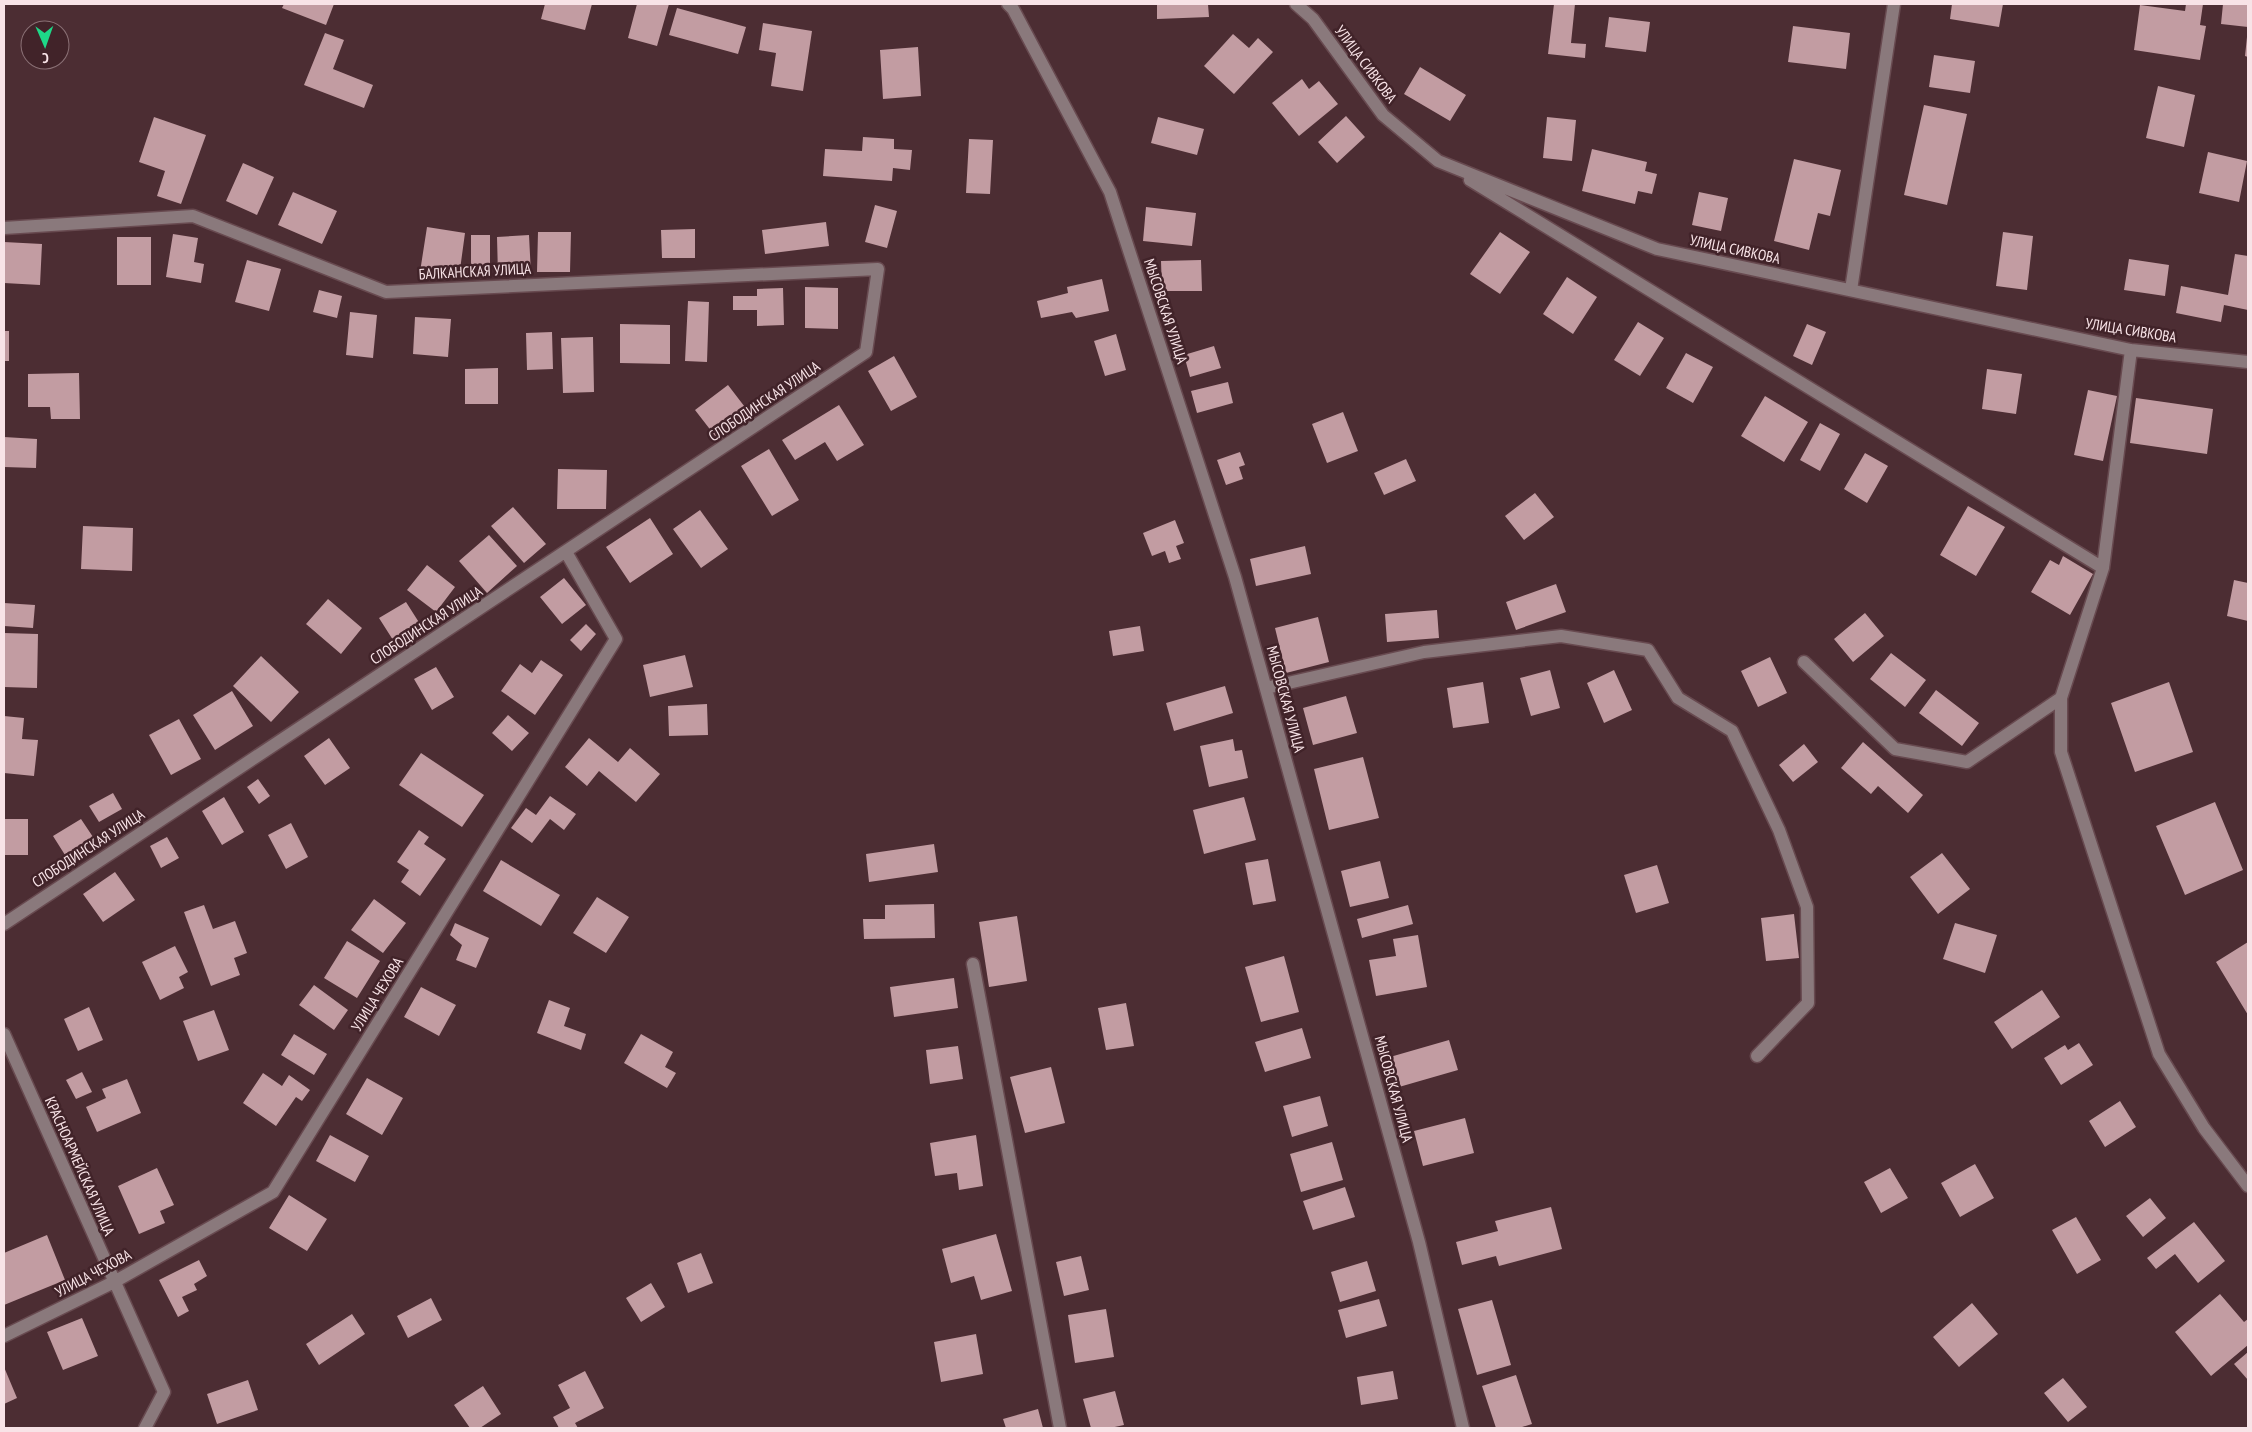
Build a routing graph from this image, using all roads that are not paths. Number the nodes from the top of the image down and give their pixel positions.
1 (1008, 4) edge
2 (1296, 4) edge
3 (1894, 4) edge
4 (1438, 161) junction
5 (4, 228) edge
6 (1850, 290) junction
7 (2131, 350) junction
8 (866, 352) joint
9 (2248, 362) edge
10 (566, 552) junction
11 (2103, 568) junction
12 (1804, 662) dead end
13 (1266, 688) junction
14 (2061, 698) junction
15 (4, 924) edge
16 (973, 964) dead end
17 (4, 1034) edge
18 (1757, 1056) dead end
19 (2248, 1186) edge
20 (114, 1282) junction
21 (4, 1336) edge
22 (145, 1428) edge
23 (1060, 1428) edge
24 (1463, 1428) edge

1 - 13 street, МЫСОВСКАЯ УЛИЦА
2 - 4 street, УЛИЦА СИВКОВА
3 - 6 street
4 - 6 street, УЛИЦА СИВКОВА
4 - 11 street
5 - 8 street, БАЛКАНСКАЯ УЛИЦА
6 - 7 street, УЛИЦА СИВКОВА
7 - 9 street, УЛИЦА СИВКОВА
7 - 11 street
8 - 10 street, СЛОБОДИНСКАЯ УЛИЦА
10 - 15 street, СЛОБОДИНСКАЯ УЛИЦА
10 - 20 street, УЛИЦА ЧЕХОВА
11 - 14 street
12 - 14 street
13 - 18 street
13 - 24 street, МЫСОВСКАЯ УЛИЦА
14 - 19 street
16 - 23 street
17 - 20 street, КРАСНОАРМЕЙСКАЯ УЛИЦА
20 - 21 street, УЛИЦА ЧЕХОВА
20 - 22 street, КРАСНОАРМЕЙСКАЯ УЛИЦА

